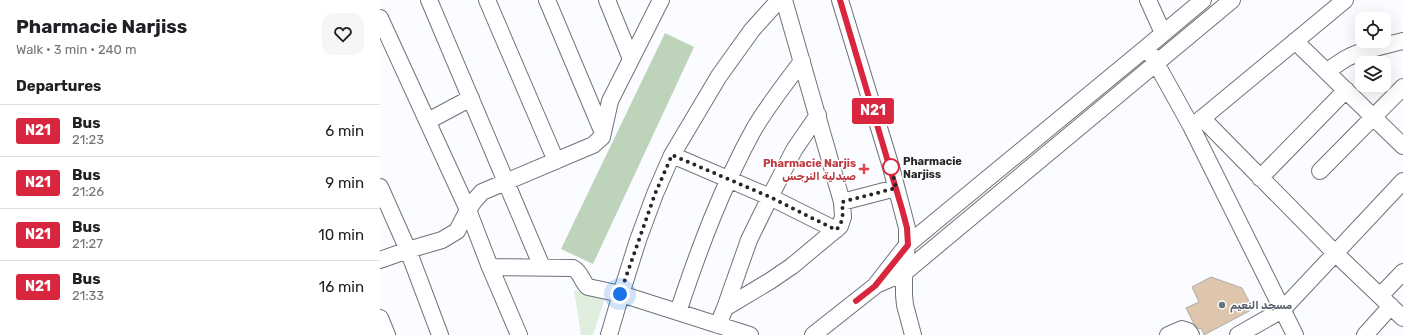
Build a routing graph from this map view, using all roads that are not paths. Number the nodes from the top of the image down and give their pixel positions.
1 (429, 0) edge
2 (487, 0) edge
3 (547, 0) edge
4 (606, 0) edge
5 (661, 0) edge
6 (779, 0) edge
7 (784, 0) edge
8 (840, 0) edge
9 (1148, 0) edge
10 (1203, 0) edge
11 (1232, 0) edge
12 (1345, 0) edge
13 (380, 18) edge
14 (1163, 33) junction
15 (1295, 41) junction
16 (1403, 41) edge
17 (1147, 48) junction
18 (632, 59) junction
19 (802, 61) junction
20 (1155, 63) junction
21 (1327, 71) junction
22 (1403, 87) edge
23 (1346, 90) junction
24 (471, 98) junction
25 (818, 115) junction
26 (1373, 116) junction
27 (428, 121) junction
28 (1197, 122) junction
29 (603, 133) junction
30 (1403, 146) edge
31 (672, 155) junction
32 (556, 161) junction
33 (1320, 171) dead end
34 (729, 178) junction
35 (1260, 178) junction
36 (1403, 181) edge
37 (506, 182) junction
38 (380, 187) edge
39 (896, 188) junction
40 (770, 197) junction
41 (842, 202) junction
42 (468, 210) junction
43 (836, 230) junction
44 (908, 245) junction
45 (408, 250) junction
46 (1335, 253) junction
47 (380, 260) edge
48 (490, 267) junction
49 (542, 267) junction
50 (1403, 272) edge
51 (904, 273) junction
52 (875, 286) junction
53 (620, 294) junction
54 (1385, 301) junction
55 (725, 308) junction
56 (1282, 310) junction
57 (678, 312) junction
58 (380, 318) edge
59 (1403, 318) edge
60 (718, 325) junction
61 (818, 334) edge
62 (387, 335) edge
63 (440, 335) edge
64 (519, 335) edge
65 (609, 335) edge
66 (750, 335) edge
67 (913, 335) edge
68 (1168, 335) edge
69 (1191, 335) edge
70 (1238, 335) edge
71 (1295, 335) edge
72 (1365, 335) edge

1 - 24 street
2 - 32 street
3 - 29 street
4 - 18 street
5 - 18 street
6 - 31 street
7 - 19 street
8 - 39 street
9 - 14 street
10 - 14 street
11 - 20 street
12 - 15 street
13 - 27 street
14 - 17 street
15 - 21 street
15 - 28 street
16 - 21 street
17 - 20 street
17 - 44 street
18 - 29 street
19 - 25 street
19 - 34 street
20 - 28 street
20 - 51 street
21 - 23 street
22 - 26 street
23 - 26 street
23 - 35 street
24 - 27 street
24 - 37 street
25 - 40 street
25 - 41 street
26 - 30 street
26 - 33 street
27 - 42 street
28 - 35 street
28 - 56 street
29 - 32 street
31 - 34 street
31 - 53 street
32 - 37 street
34 - 40 street
34 - 57 street
35 - 46 street
36 - 46 street
37 - 42 street
37 - 49 street
38 - 45 street
39 - 41 street
39 - 44 street
40 - 43 street
40 - 55 street
41 - 43 street
42 - 45 street
42 - 48 street
43 - 55 street
44 - 51 street
44 - 52 street
45 - 47 street
45 - 63 street
46 - 54 street
46 - 56 street
48 - 49 street
48 - 64 street
49 - 53 street
50 - 54 street
51 - 52 street
51 - 67 street
52 - 61 street
53 - 57 street
53 - 65 street
54 - 59 street
54 - 72 street
55 - 60 street
56 - 70 street
56 - 71 street
57 - 60 street
58 - 62 street
60 - 66 street
68 - 69 street

